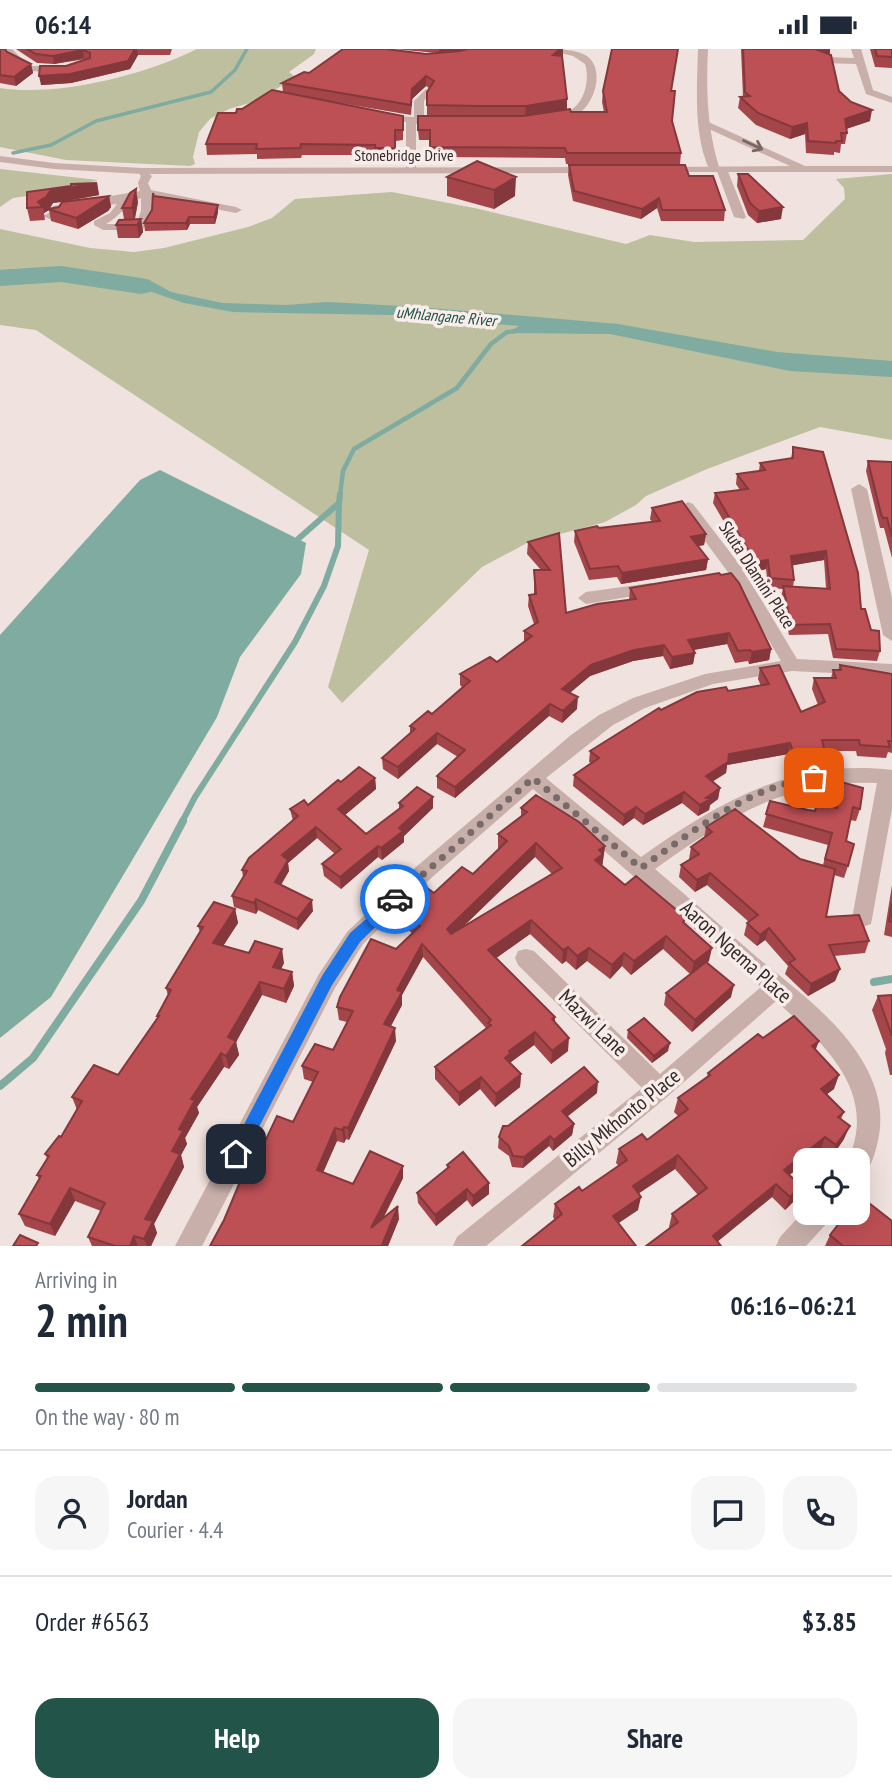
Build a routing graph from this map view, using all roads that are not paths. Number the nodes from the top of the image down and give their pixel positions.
1 (7, 49) edge
2 (548, 49) edge
3 (589, 49) edge
4 (703, 49) edge
5 (856, 49) edge
6 (577, 54) junction
7 (824, 60) edge
8 (859, 61) junction
9 (75, 66) edge
10 (426, 92) edge
11 (892, 100) edge
12 (371, 117) edge
13 (415, 121) junction
14 (447, 121) edge
15 (537, 121) edge
16 (702, 122) junction
17 (0, 159) edge
18 (718, 169) junction
19 (804, 169) junction
20 (892, 169) edge
21 (411, 170) junction
22 (600, 170) edge
23 (650, 170) edge
24 (142, 171) junction
25 (147, 193) junction
26 (126, 199) junction
27 (236, 210) dead end
28 (49, 216) edge
29 (740, 217) dead end
30 (859, 489) dead end
31 (688, 507) edge
32 (668, 585) edge
33 (586, 598) dead end
34 (892, 635) edge
35 (792, 665) junction
36 (892, 670) edge
37 (890, 776) edge
38 (533, 778) junction
39 (641, 868) junction
40 (863, 918) edge
41 (526, 958) dead end
42 (776, 987) junction
43 (659, 1089) junction
44 (863, 1148) edge
45 (808, 1225) edge
46 (188, 1246) edge
47 (466, 1246) edge
48 (790, 1246) edge

1 - 9 street
2 - 6 street
3 - 6 street
4 - 16 street
5 - 8 street
6 - 15 street
7 - 8 street
8 - 11 street
10 - 13 street
12 - 13 street
13 - 14 street
13 - 21 street
16 - 18 street
16 -> 19 street
17 - 24 street, Stonebridge Drive
18 - 19 street
18 - 23 street
18 - 29 street
19 - 20 street
21 - 22 street, Stonebridge Drive
21 - 24 street, Stonebridge Drive
24 - 25 street
25 - 26 street
25 - 26 street
25 - 27 street
26 - 28 street
30 - 34 street
31 - 35 street, Skuta Dlamini Place
32 - 33 street
35 - 36 street
35 - 38 street
37 - 39 street
37 - 40 street
38 - 39 street, Aaron Ngema Place
38 - 46 street
39 - 42 street, Aaron Ngema Place
41 - 43 street, Mazwi Lane
42 - 43 street, Billy Mkhonto Place
42 - 44 street, Aaron Ngema Place
43 - 47 street, Billy Mkhonto Place
45 - 48 street

